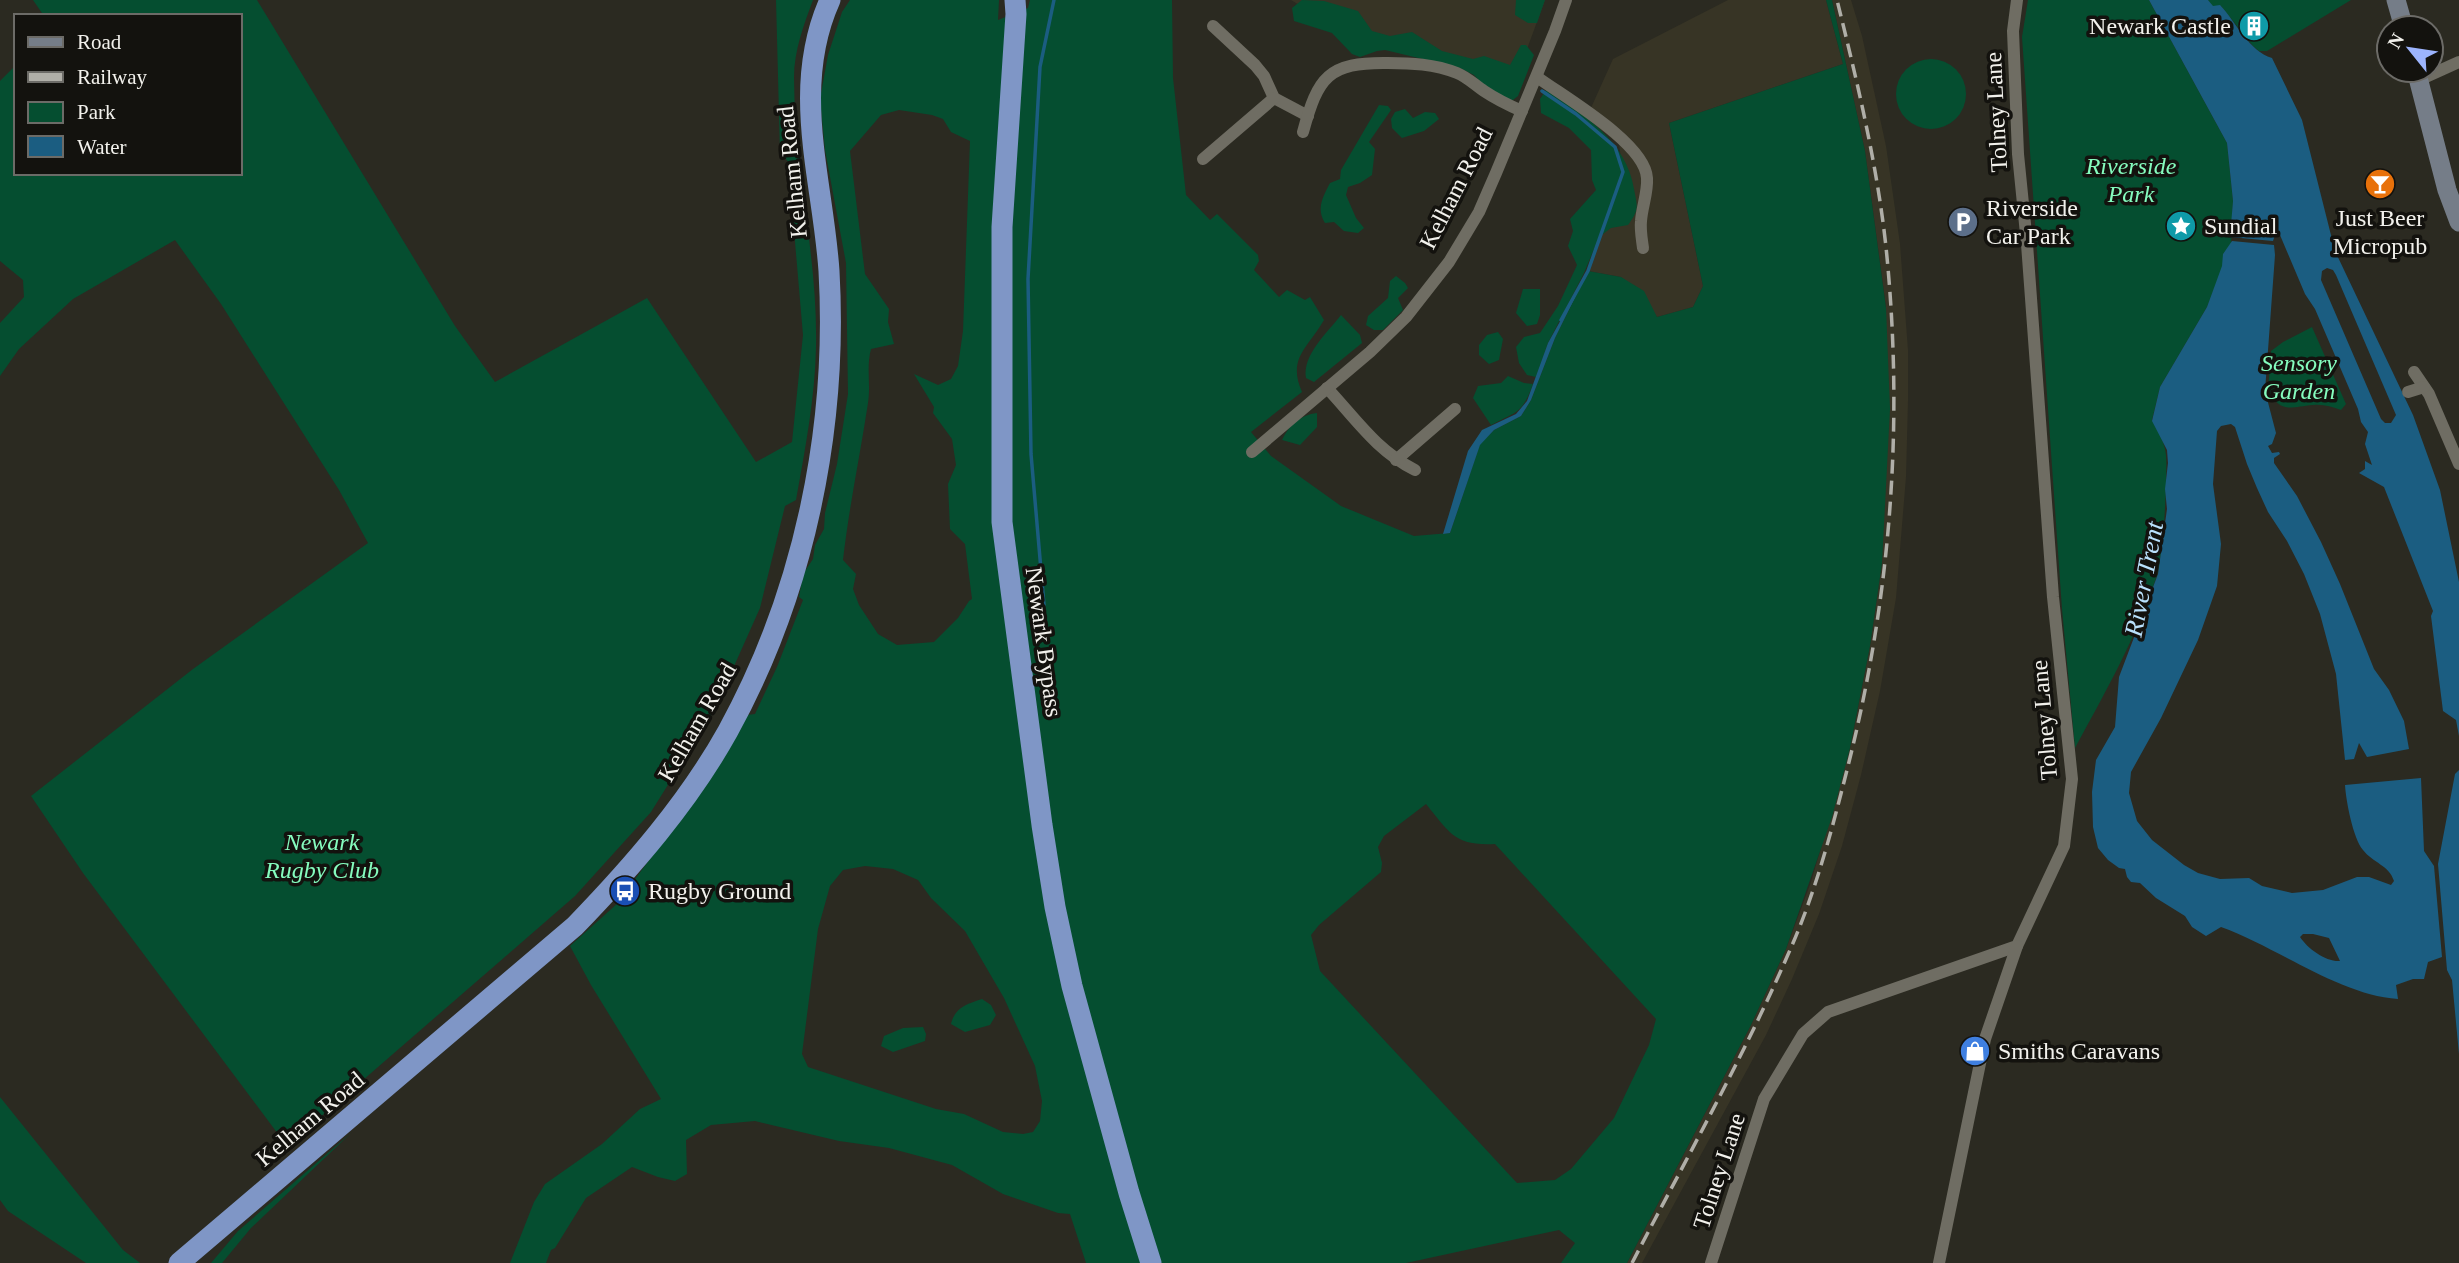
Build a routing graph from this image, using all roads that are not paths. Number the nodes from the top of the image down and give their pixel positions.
1 (831, 0) edge
2 (1566, 0) edge
3 (2017, 0) edge
4 (1018, 4) edge
5 (1213, 26) dead end
6 (1536, 77) junction
7 (2420, 84) edge
8 (1274, 98) junction
9 (1522, 111) junction
10 (1308, 116) junction
11 (1303, 132) dead end
12 (1201, 141) dead end
13 (2459, 222) edge
14 (1643, 248) dead end
15 (2414, 372) dead end
16 (2424, 387) junction
17 (1327, 388) junction
18 (2408, 392) dead end
19 (1455, 409) dead end
20 (1252, 452) dead end
21 (1396, 460) junction
22 (2459, 464) edge
23 (1415, 470) dead end
24 (2017, 946) junction
25 (179, 1263) edge
26 (1151, 1263) edge
27 (1711, 1263) edge
28 (1939, 1263) edge

1 - 25 highway, Kelham Road
2 - 6 street, Kelham Road
3 - 24 street, Tolney Lane
4 - 26 highway, Newark Bypass
5 - 8 street
6 - 9 street, Kelham Road
6 - 14 street
7 - 13 main road
8 - 10 street
8 - 12 street
9 - 10 street
9 - 17 street, Kelham Road
10 - 11 street
15 - 16 street
16 - 18 street
16 - 22 street
17 - 20 street, Kelham Road
17 - 21 street
19 - 21 street
21 - 23 street
24 - 27 street, Tolney Lane
24 - 28 street

